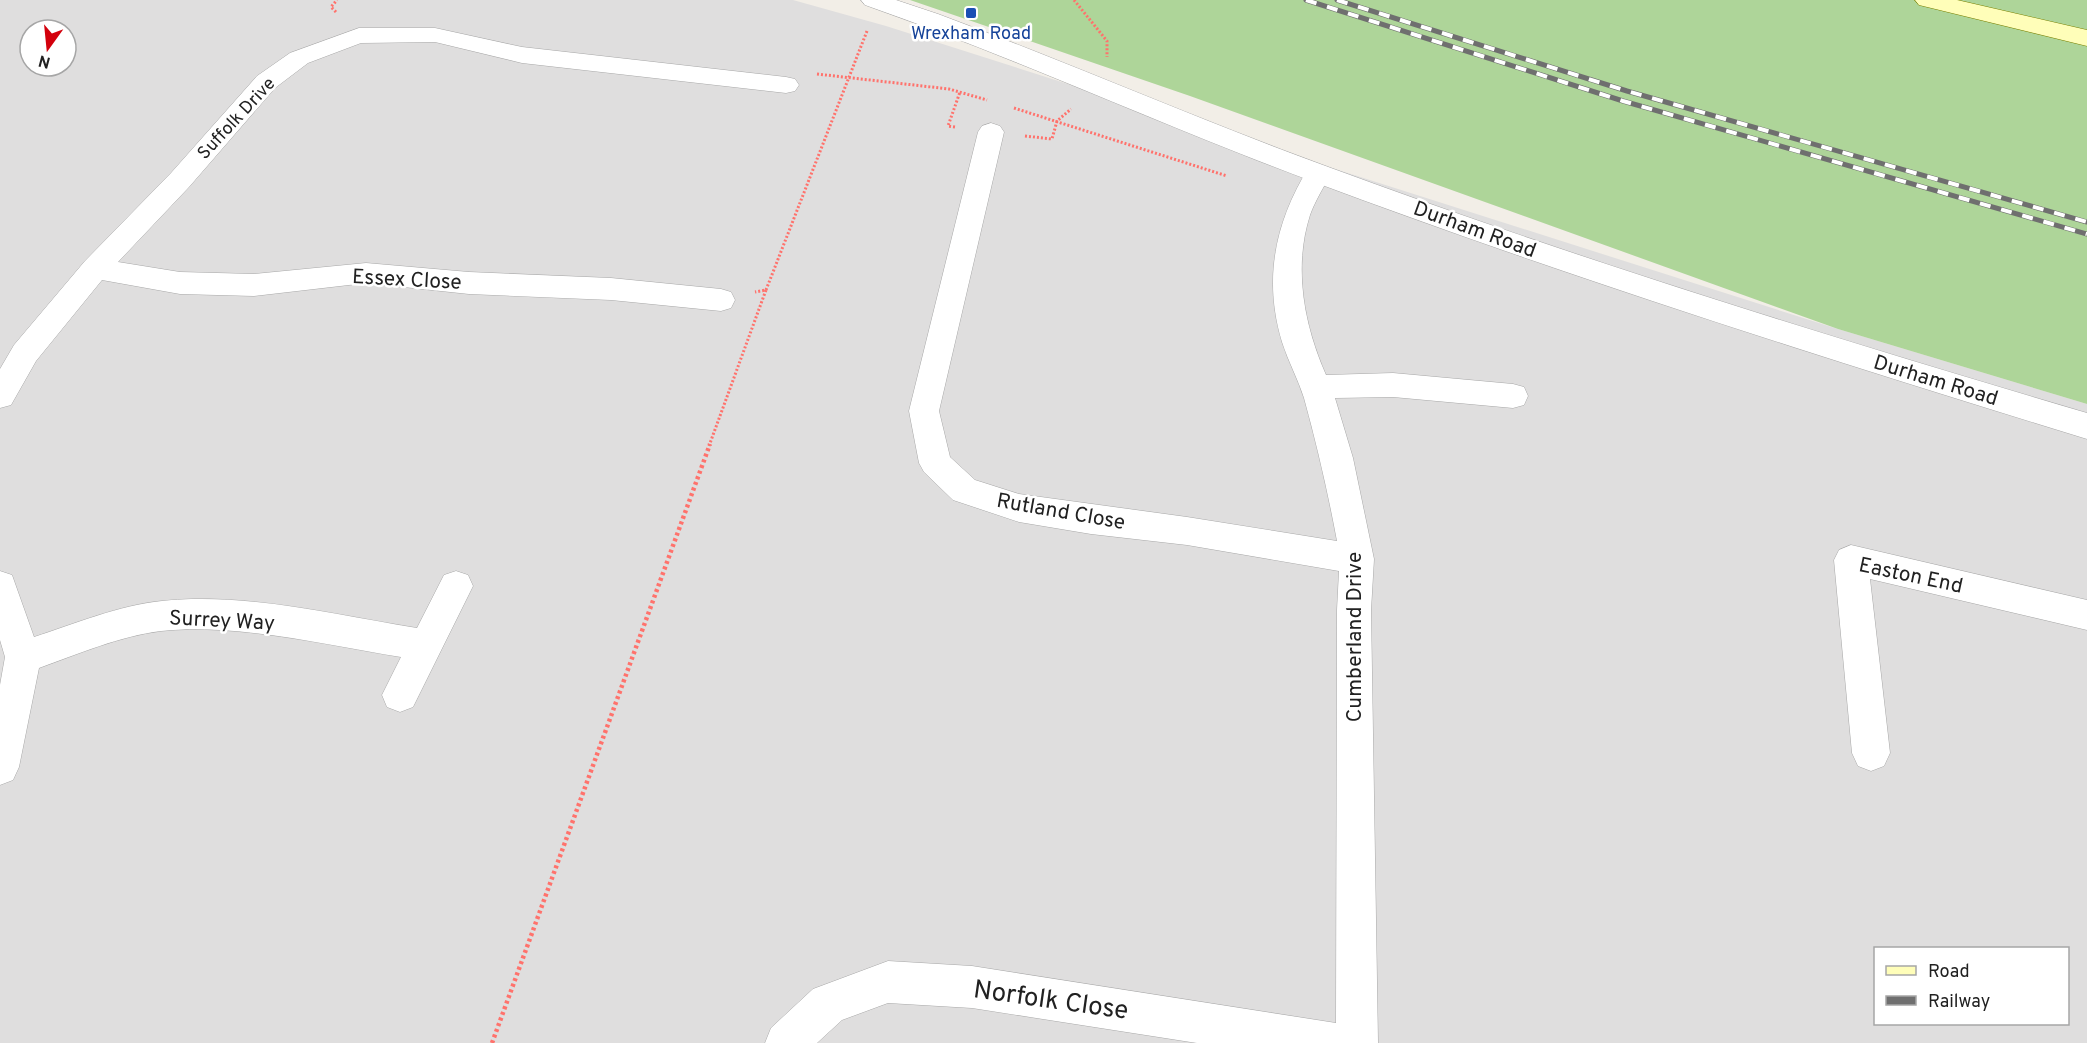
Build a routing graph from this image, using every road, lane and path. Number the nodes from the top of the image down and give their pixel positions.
1 (1074, 0) edge
2 (1927, 0) edge
3 (876, 1) edge
4 (2087, 38) edge
5 (849, 77) junction
6 (786, 85) dead end
7 (1099, 86) junction
8 (992, 101) dead end
9 (1013, 107) dead end
10 (1057, 121) junction
11 (991, 132) joint
12 (1318, 173) junction
13 (1237, 179) dead end
14 (95, 268) junction
15 (766, 290) junction
16 (721, 300) joint
17 (1316, 387) junction
18 (0, 396) edge
19 (1513, 396) dead end
20 (2087, 426) edge
21 (1358, 559) junction
22 (0, 586) edge
23 (456, 586) dead end
24 (2087, 615) edge
25 (426, 645) junction
26 (23, 657) junction
27 (400, 695) dead end
28 (1872, 753) dead end
29 (0, 767) edge
30 (492, 1043) edge
31 (786, 1043) edge
32 (1332, 1043) edge
33 (1357, 1043) edge

1 - 7 path
2 - 4 main road
3 - 5 path
3 - 7 street, Durham Road
5 - 8 path
5 - 15 path
6 - 14 street, Suffolk Drive
7 - 10 path
7 - 12 street, Durham Road
9 - 10 path
10 - 11 path
10 - 13 path
11 - 21 street, Rutland Close
12 - 17 street, Cumberland Drive
12 - 20 street, Durham Road
14 - 16 street, Essex Close
14 - 18 street, Suffolk Drive
15 - 16 path
15 - 30 path
17 - 19 street
17 - 21 street, Cumberland Drive
21 - 33 street, Cumberland Drive
22 - 26 street
23 - 25 street
24 - 28 street, Easton End
25 - 26 street, Surrey Way
25 - 27 street
26 - 29 street
31 - 32 street, Norfolk Close

